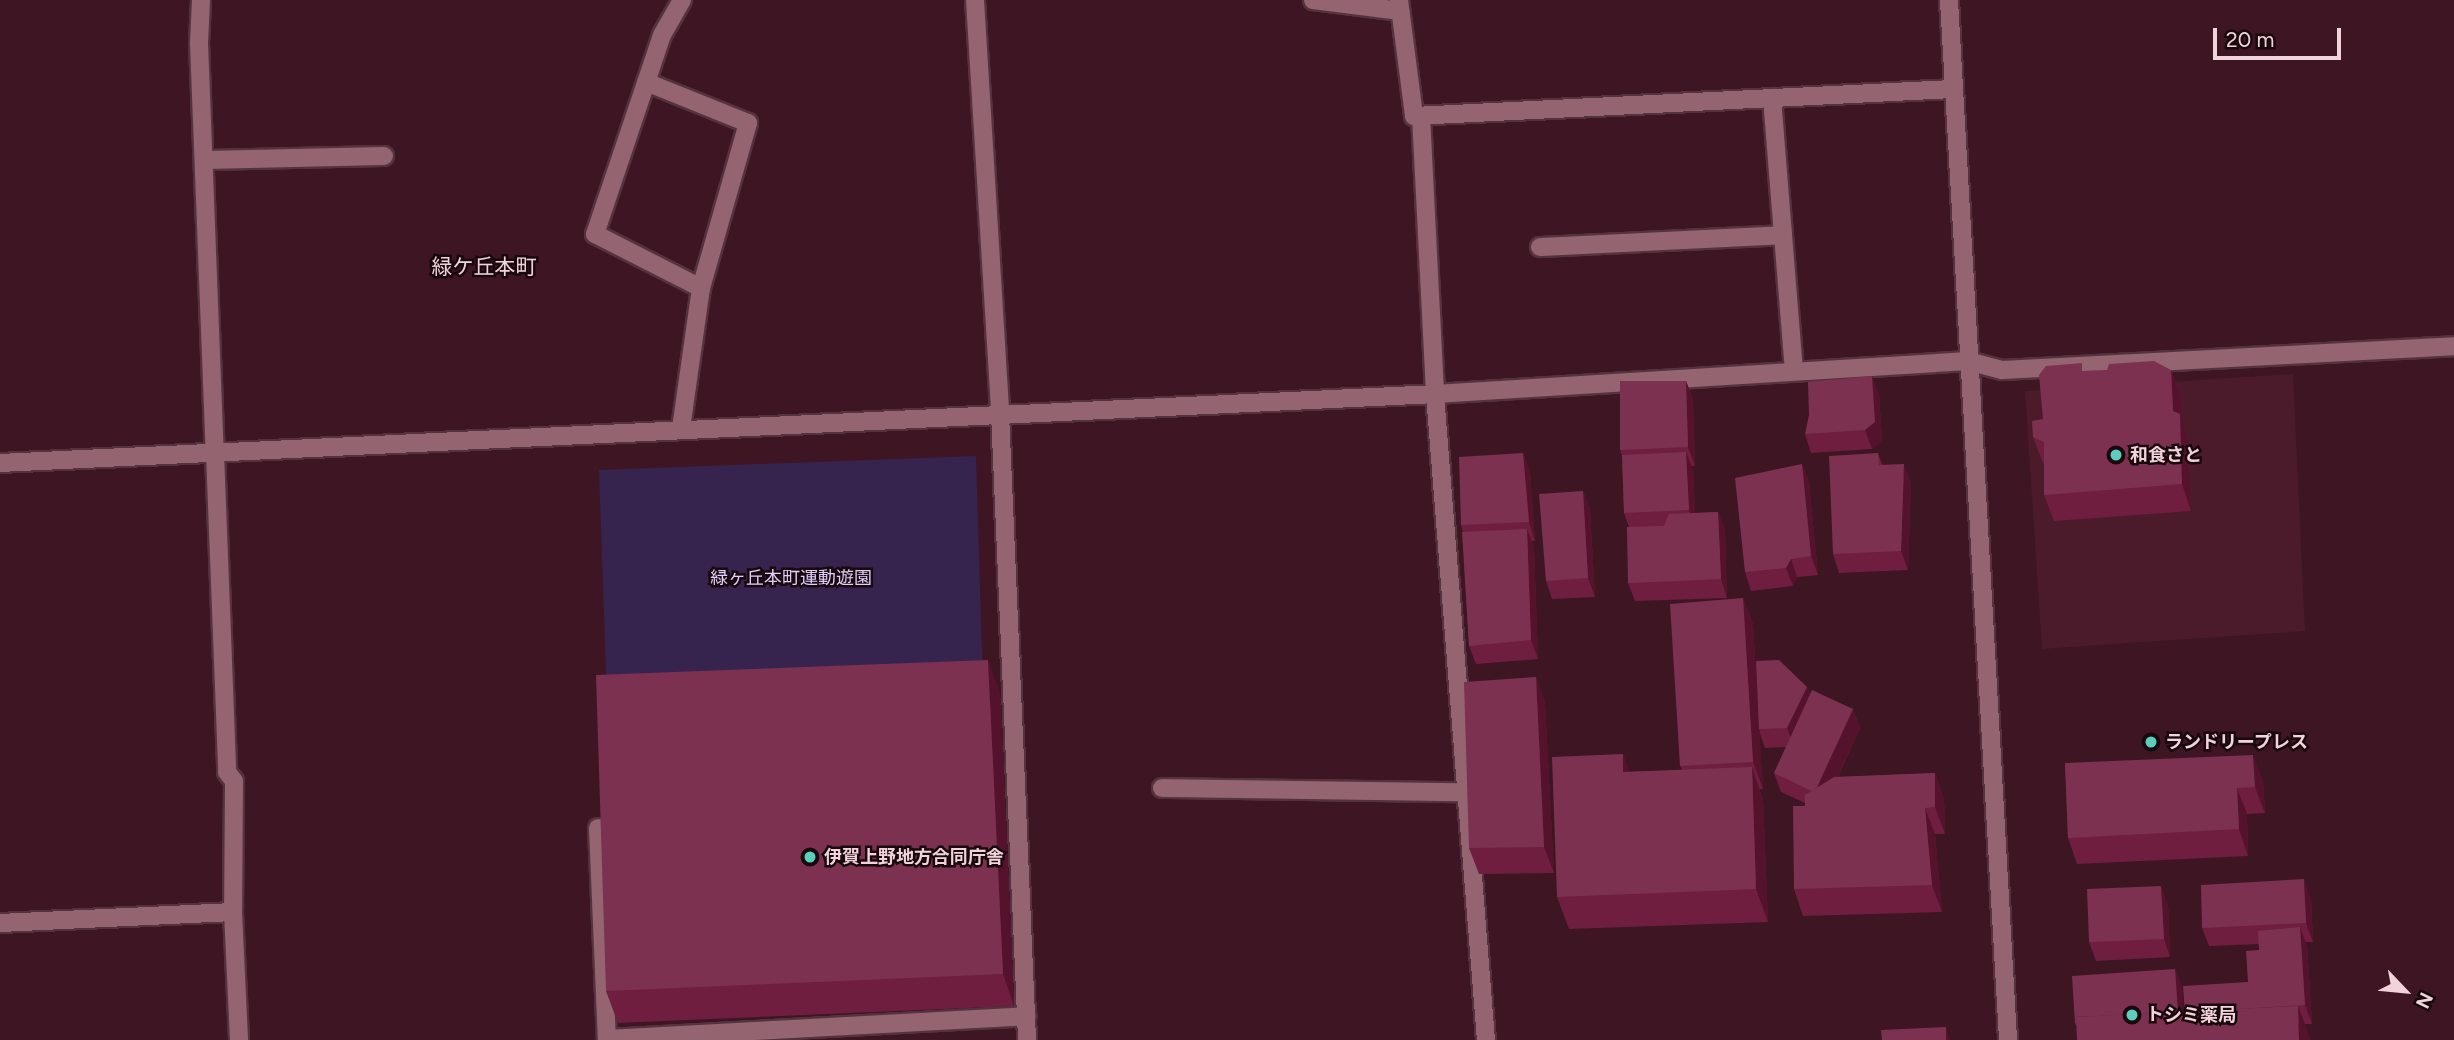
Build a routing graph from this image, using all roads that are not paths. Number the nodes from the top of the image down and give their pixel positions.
1 (201, 0) edge
2 (682, 0) edge
3 (975, 0) edge
4 (1313, 0) edge
5 (1949, 0) edge
6 (1399, 6) edge
7 (646, 82) junction
8 (1953, 89) junction
9 (1772, 98) junction
10 (1421, 116) junction
11 (384, 156) dead end
12 (204, 160) junction
13 (1783, 235) junction
14 (1540, 247) dead end
15 (701, 288) junction
16 (2454, 346) edge
17 (1968, 361) junction
18 (1794, 371) junction
19 (1435, 394) junction
20 (1000, 413) junction
21 (681, 429) junction
22 (215, 453) junction
23 (0, 463) edge
24 (1162, 788) dead end
25 (1466, 792) junction
26 (598, 828) edge
27 (233, 912) junction
28 (0, 923) edge
29 (1026, 1016) junction
30 (239, 1040) edge
31 (1027, 1040) edge
32 (1486, 1040) edge
33 (2008, 1040) edge

1 - 12 street
2 - 7 street
3 - 20 street
4 - 6 street
5 - 8 street
6 - 10 street
7 - 15 street
7 - 15 street
8 - 9 street
8 - 17 street
9 - 10 street
9 - 13 street
10 - 19 street
11 - 12 street
12 - 22 street
13 - 14 street
13 - 18 street
15 - 21 street
16 - 17 street
17 - 18 street
17 - 33 street
18 - 19 street
19 - 20 street
19 - 25 street
20 - 21 street
20 - 29 street
21 - 22 street
22 - 23 street
22 - 27 street
24 - 25 street
25 - 32 street
26 - 29 street
27 - 28 street
27 - 30 street
29 - 31 street

